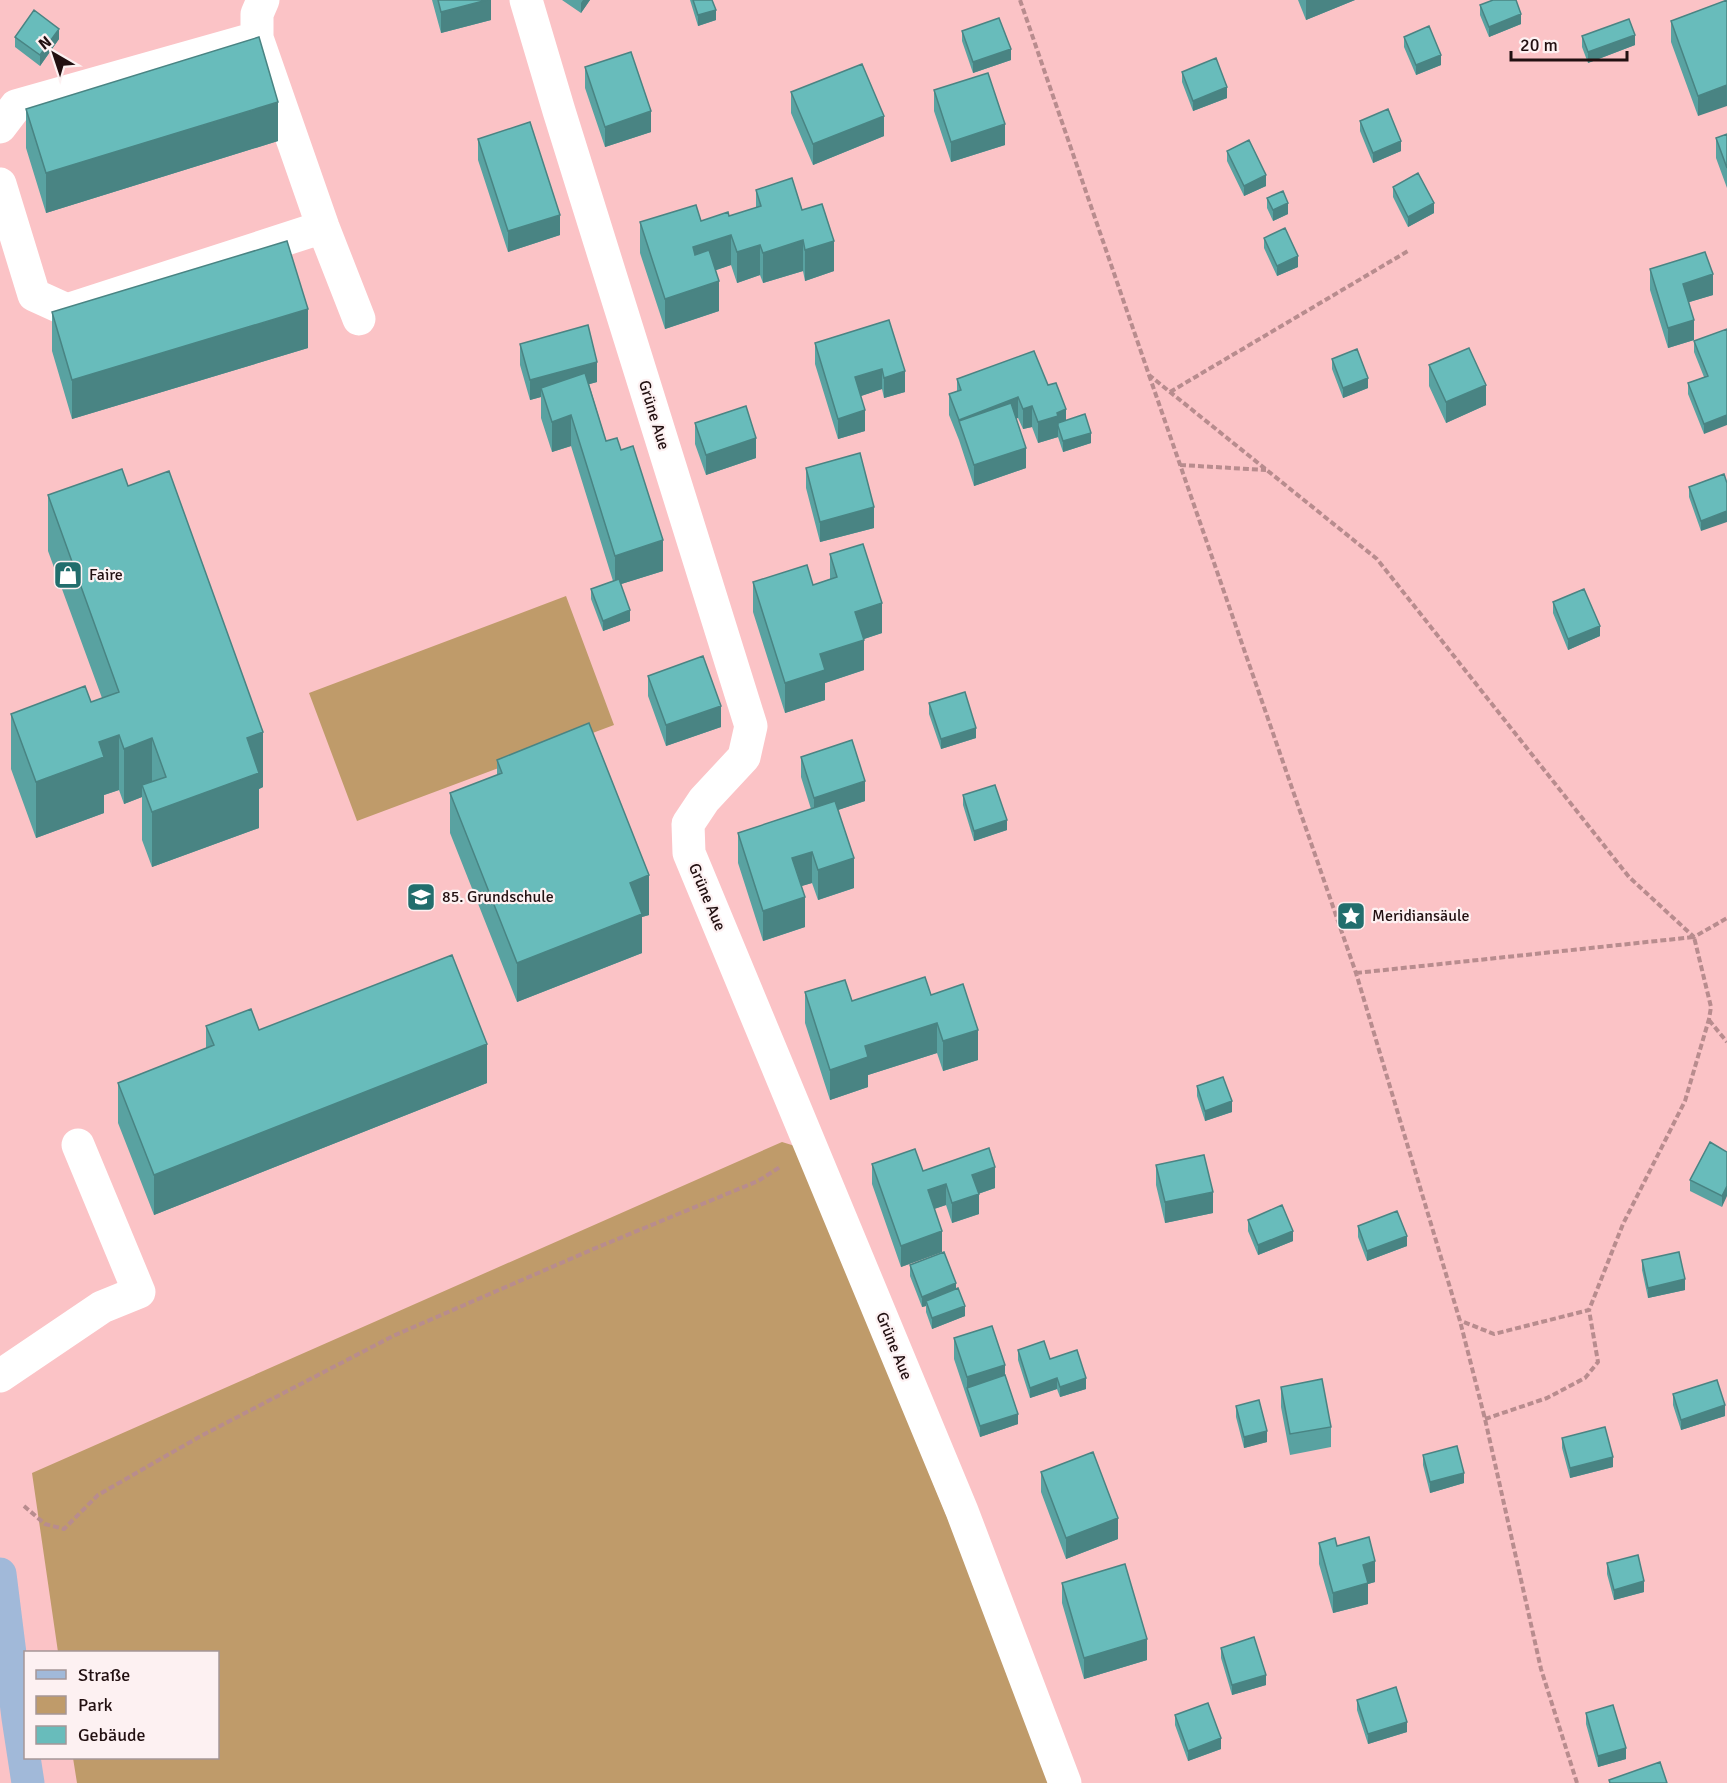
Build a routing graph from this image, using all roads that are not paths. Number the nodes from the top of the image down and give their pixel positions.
1 (263, 0) edge
2 (526, 0) edge
3 (257, 38) junction
4 (0, 127) edge
5 (0, 184) edge
6 (323, 226) junction
7 (359, 319) dead end
8 (78, 1145) dead end
9 (0, 1376) edge
10 (0, 1574) edge
11 (24, 1757) edge
12 (24, 1759) edge
13 (28, 1783) edge
14 (1065, 1783) edge

1 - 3 street
2 - 14 street, Grüne Aue
3 - 4 street
3 - 6 street
5 - 6 street
6 - 7 street
8 - 9 street
10 - 11 main road
12 - 13 main road

